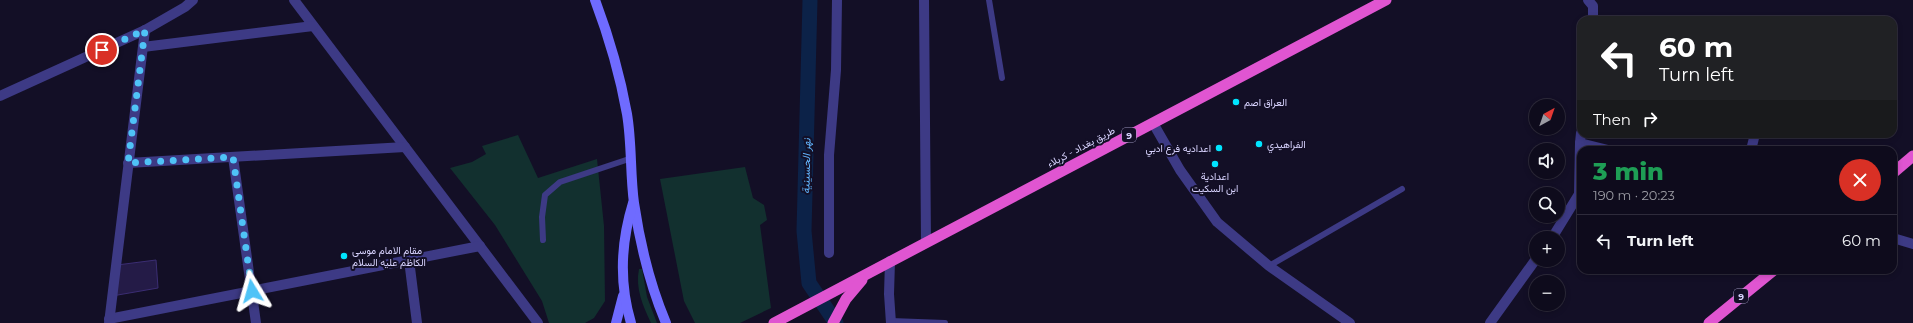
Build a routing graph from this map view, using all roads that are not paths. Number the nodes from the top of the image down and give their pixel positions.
1 (193, 0) edge
2 (294, 0) edge
3 (595, 0) edge
4 (837, 0) edge
5 (924, 0) edge
6 (989, 0) edge
7 (1386, 0) edge
8 (1588, 0) edge
9 (1593, 16) edge
10 (313, 26) junction
11 (145, 30) junction
12 (143, 47) junction
13 (1002, 78) dead end
14 (0, 96) edge
15 (1152, 123) junction
16 (1580, 138) edge
17 (1599, 146) edge
18 (405, 147) junction
19 (1913, 156) edge
20 (233, 157) junction
21 (632, 158) junction
22 (128, 163) junction
23 (1897, 170) edge
24 (1402, 189) dead end
25 (1577, 197) edge
26 (634, 201) junction
27 (1556, 231) edge
28 (1897, 239) edge
29 (543, 240) dead end
30 (926, 242) junction
31 (1913, 244) edge
32 (480, 246) junction
33 (829, 253) dead end
34 (409, 260) junction
35 (890, 261) junction
36 (1269, 266) junction
37 (1530, 267) edge
38 (1769, 274) edge
39 (858, 281) junction
40 (624, 290) junction
41 (252, 291) junction
42 (109, 321) edge
43 (891, 322) edge
44 (256, 323) edge
45 (417, 323) edge
46 (538, 323) edge
47 (616, 323) edge
48 (631, 323) edge
49 (666, 323) edge
50 (774, 323) edge
51 (833, 323) edge
52 (945, 323) edge
53 (1350, 323) edge
54 (1490, 323) edge
55 (1709, 323) edge

1 - 11 street
2 - 10 street
3 - 21 main road
4 - 33 street
5 - 30 street
6 - 13 lane
7 - 15 highway, طريق بغداد - كربلاء / 9
8 - 9 street
10 - 12 street
10 - 18 street
11 - 12 street
11 - 14 street
12 - 22 street
15 - 30 highway, طريق بغداد - كربلاء / 9
15 - 36 street
16 - 17 street
18 - 20 street
18 - 32 street
19 - 23 highway
20 - 22 street
20 - 41 street
21 - 26 main road
21 - 29 lane
22 - 42 street
24 - 36 lane
25 - 27 street
26 - 40 main road
26 - 49 main road
28 - 31 street
30 - 35 highway, طريق بغداد - كربلاء / 9
32 - 34 street
32 - 46 street
34 - 41 street
34 - 45 street
35 - 39 highway, طريق بغداد - كربلاء / 9
35 - 43 street
36 - 53 street
37 - 54 street
38 - 55 highway, 9
39 - 50 highway, طريق بغداد - كربلاء
39 - 51 highway
40 - 47 main road
40 - 48 main road
41 - 42 street
41 - 44 street
43 - 52 lane

